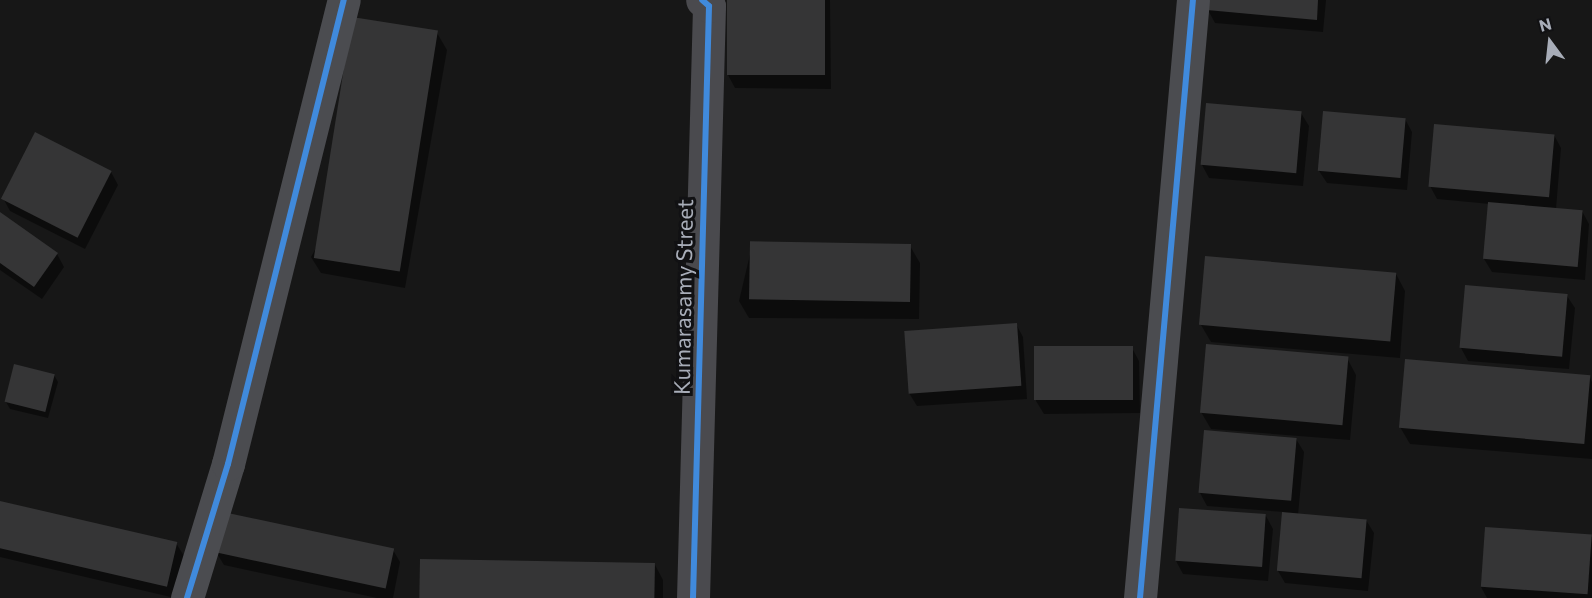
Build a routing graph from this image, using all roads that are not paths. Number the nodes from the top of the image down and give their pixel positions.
1 (344, 0) edge
2 (1193, 0) edge
3 (707, 2) edge
4 (187, 598) edge
5 (693, 598) edge
6 (1140, 598) edge

1 - 4 street
2 - 6 street
3 - 5 street, Kumarasamy Street

